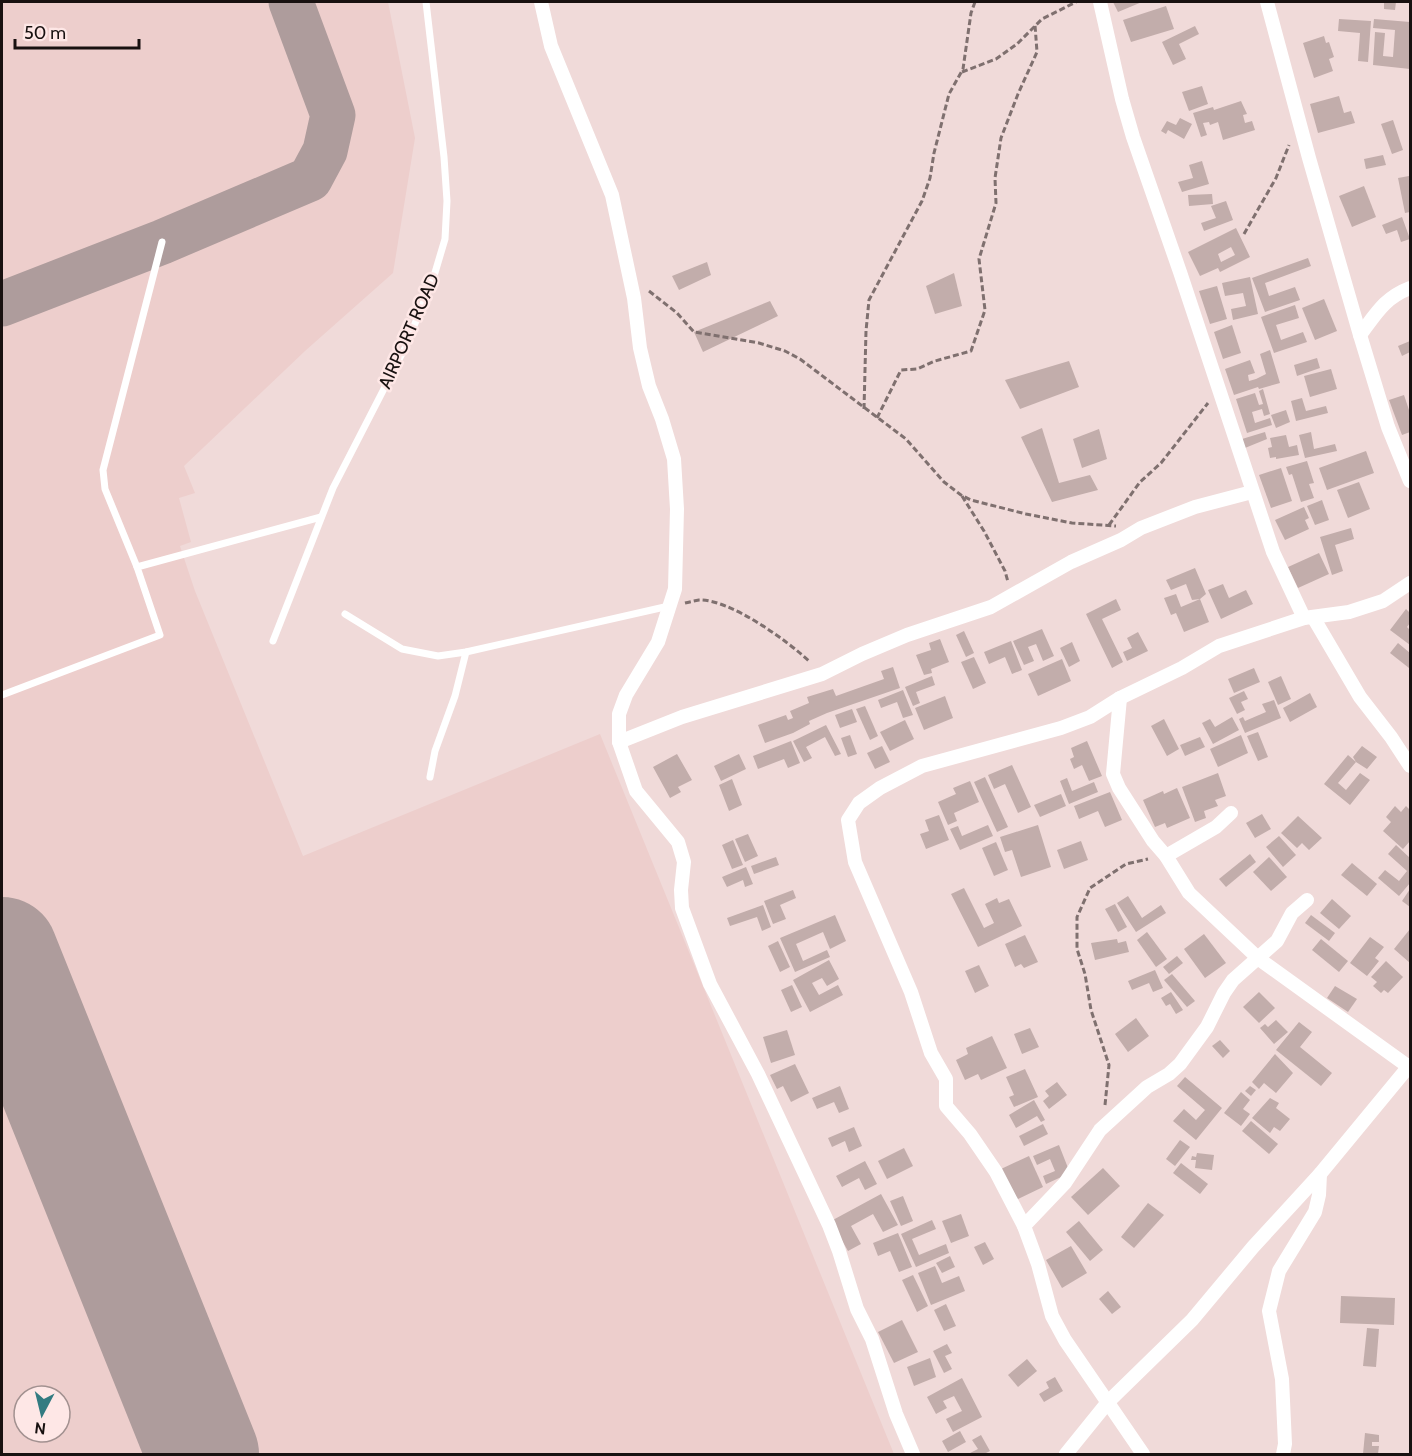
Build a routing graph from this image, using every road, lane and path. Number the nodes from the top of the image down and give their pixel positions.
1 (426, 2) edge
2 (541, 2) edge
3 (975, 2) edge
4 (1076, 2) edge
5 (1100, 2) edge
6 (1267, 2) edge
7 (1035, 25) junction
8 (961, 73) junction
9 (1300, 122) junction
10 (1244, 234) dead end
11 (162, 242) dead end
12 (630, 277) junction
13 (1410, 288) edge
14 (1360, 335) junction
15 (1219, 390) junction
16 (864, 408) junction
17 (878, 418) junction
18 (1410, 481) edge
19 (1252, 492) junction
20 (961, 495) junction
21 (321, 517) junction
22 (1108, 526) junction
23 (1142, 528) junction
24 (137, 567) junction
25 (1410, 583) edge
26 (1012, 596) junction
27 (671, 605) junction
28 (345, 614) dead end
29 (1309, 618) junction
30 (273, 641) dead end
31 (466, 652) junction
32 (822, 674) junction
33 (2, 695) edge
34 (1120, 698) junction
35 (619, 742) junction
36 (1410, 765) edge
37 (430, 777) dead end
38 (1231, 813) dead end
39 (1166, 856) junction
40 (1307, 900) dead end
41 (1259, 959) junction
42 (1410, 1066) edge
43 (1100, 1130) junction
44 (1320, 1174) junction
45 (1024, 1226) junction
46 (1108, 1402) junction
47 (913, 1455) edge
48 (1066, 1455) edge
49 (1143, 1455) edge
50 (1283, 1455) edge

1 - 21 lane, AIRPORT ROAD
2 - 12 street
3 - 8 path
4 - 7 path
5 - 15 street
6 - 9 street
7 - 8 path
7 - 17 path
8 - 16 path
9 - 10 path
9 - 14 street
11 - 24 lane
12 - 16 path
12 - 27 street
13 - 14 street
14 - 18 street
15 - 19 street
15 - 22 path
16 - 17 path
17 - 20 path
19 - 23 street
19 - 29 street
20 - 22 path
20 - 26 path
21 - 24 lane
21 - 30 lane, AIRPORT ROAD
22 - 23 path
23 - 26 street
24 - 33 lane
25 - 29 street
26 - 32 street
27 - 31 lane
27 - 32 path
27 - 35 street
28 - 31 lane
29 - 34 street
29 - 36 street
31 - 37 lane
32 - 35 street
34 - 39 street
34 - 45 street
35 - 47 street
38 - 39 street
39 - 41 street
39 - 43 path
40 - 41 street
41 - 42 street
41 - 43 street
42 - 44 street
43 - 45 street
44 - 46 street
44 - 50 street
45 - 46 street
46 - 48 street
46 - 49 street

